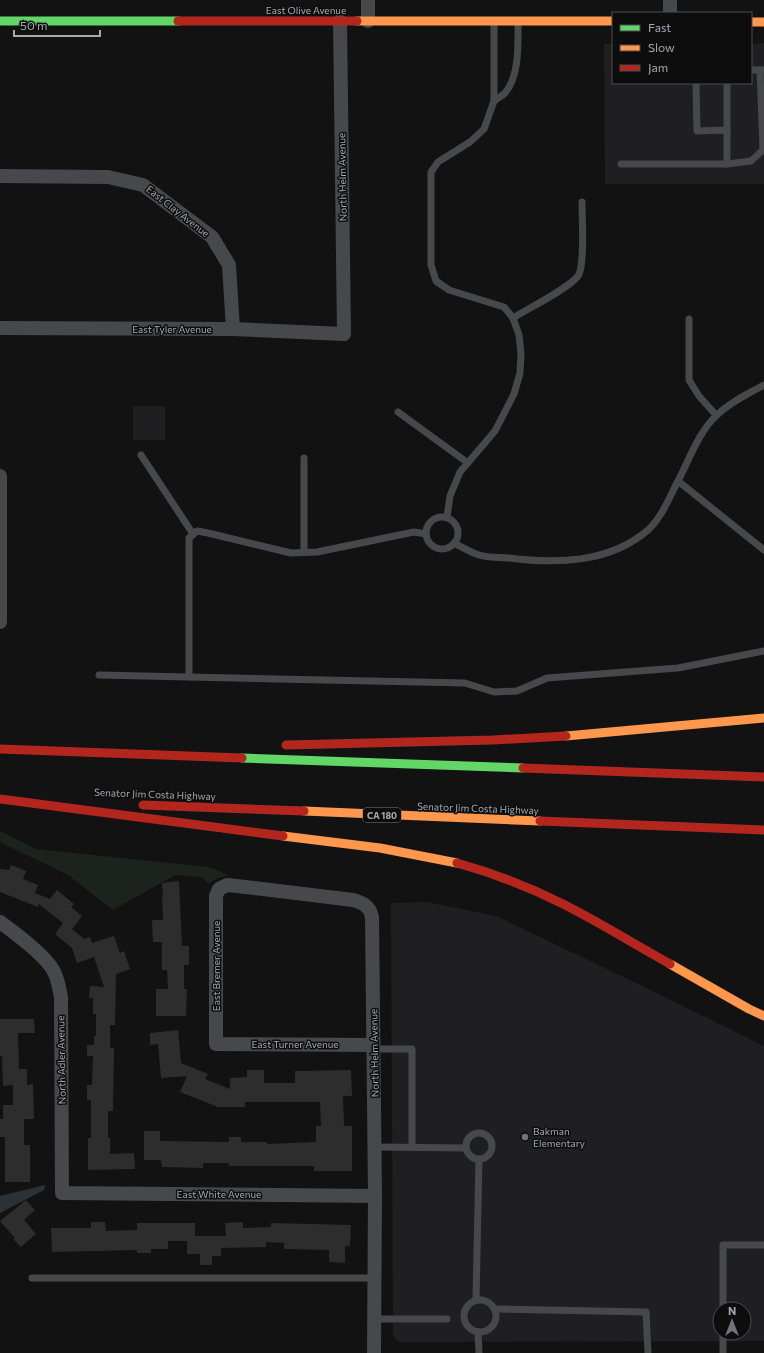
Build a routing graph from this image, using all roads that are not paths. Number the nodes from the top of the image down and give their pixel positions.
1 (368, 0) edge
2 (670, 0) edge
3 (670, 12) edge
4 (340, 21) junction
5 (368, 21) junction
6 (494, 21) junction
7 (518, 21) junction
8 (0, 22) edge
9 (612, 22) edge
10 (752, 22) edge
11 (764, 22) edge
12 (762, 70) edge
13 (696, 84) edge
14 (727, 84) edge
15 (494, 101) junction
16 (727, 130) junction
17 (621, 164) dead end
18 (727, 164) junction
19 (0, 176) edge
20 (582, 202) dead end
21 (513, 318) junction
22 (689, 319) dead end
23 (0, 328) edge
24 (233, 329) junction
25 (344, 334) joint
26 (764, 386) edge
27 (398, 412) dead end
28 (716, 415) junction
29 (141, 455) dead end
30 (304, 458) dead end
31 (468, 463) junction
32 (0, 476) edge
33 (678, 481) junction
34 (447, 517) junction
35 (193, 534) junction
36 (426, 534) junction
37 (454, 543) junction
38 (764, 550) edge
39 (304, 552) junction
40 (0, 622) edge
41 (764, 651) edge
42 (98, 675) dead end
43 (189, 677) junction
44 (764, 718) edge
45 (280, 745) dead end
46 (176, 746) dead end
47 (0, 749) edge
48 (764, 777) edge
49 (0, 799) edge
50 (104, 803) dead end
51 (135, 804) dead end
52 (764, 830) edge
53 (219, 889) joint
54 (0, 922) edge
55 (764, 1016) edge
56 (216, 1044) joint
57 (374, 1047) junction
58 (375, 1147) junction
59 (412, 1148) junction
60 (466, 1148) junction
61 (479, 1160) junction
62 (62, 1193) joint
63 (376, 1196) junction
64 (764, 1245) edge
65 (32, 1278) dead end
66 (375, 1278) junction
67 (476, 1300) junction
68 (723, 1301) edge
69 (495, 1309) junction
70 (374, 1319) junction
71 (447, 1319) dead end
72 (478, 1332) junction
73 (723, 1341) edge
74 (374, 1353) edge
75 (479, 1353) edge
76 (648, 1353) edge
77 (723, 1353) edge

1 - 5 street
2 - 3 street
4 - 5 main road, East Olive Avenue
4 - 8 main road, East Olive Avenue
4 - 25 street, North Helm Avenue
5 - 6 main road, East Olive Avenue
6 - 7 main road, East Olive Avenue
6 - 15 lane
7 - 9 main road, East Olive Avenue
7 - 15 lane
10 - 11 main road
12 - 18 lane
13 - 16 lane
14 - 16 lane
15 - 21 lane
16 - 18 lane
17 - 18 lane
19 - 24 street, East Clay Avenue
20 - 21 lane
21 - 31 lane
22 - 28 lane
23 - 24 street, East Tyler Avenue
24 - 25 street, East Tyler Avenue
26 - 28 lane
27 - 31 lane
28 - 33 lane
29 - 35 lane
30 - 39 lane
31 - 34 lane
32 - 40 street
33 - 37 lane
33 - 38 lane
34 - 36 lane
34 - 37 lane
35 - 39 lane
35 - 43 lane
36 - 37 lane
36 - 39 lane
41 - 43 lane
42 - 43 lane
44 - 45 main road
46 - 47 main road
47 - 48 main road
49 - 50 main road, Senator Jim Costa Highway
49 - 55 main road
51 - 52 main road, Senator Jim Costa Highway / CA 180
53 - 56 street, East Bremer Avenue
53 - 57 street, North Helm Avenue
54 - 62 street, North Adler Avenue
56 - 57 street, East Turner Avenue
57 - 58 street, North Helm Avenue
57 - 59 lane
58 - 59 lane
58 - 63 street, North Helm Avenue
59 - 60 lane
60 - 61 lane
60 - 61 lane
61 - 67 lane
62 - 63 street, East White Avenue
63 - 66 street, North Helm Avenue
64 - 68 lane
65 - 66 lane
66 - 70 street, North Helm Avenue
67 - 69 lane
67 - 72 lane
69 - 72 lane
69 - 76 lane
70 - 71 lane
70 - 74 street, North Helm Avenue
72 - 75 lane
73 - 77 lane

